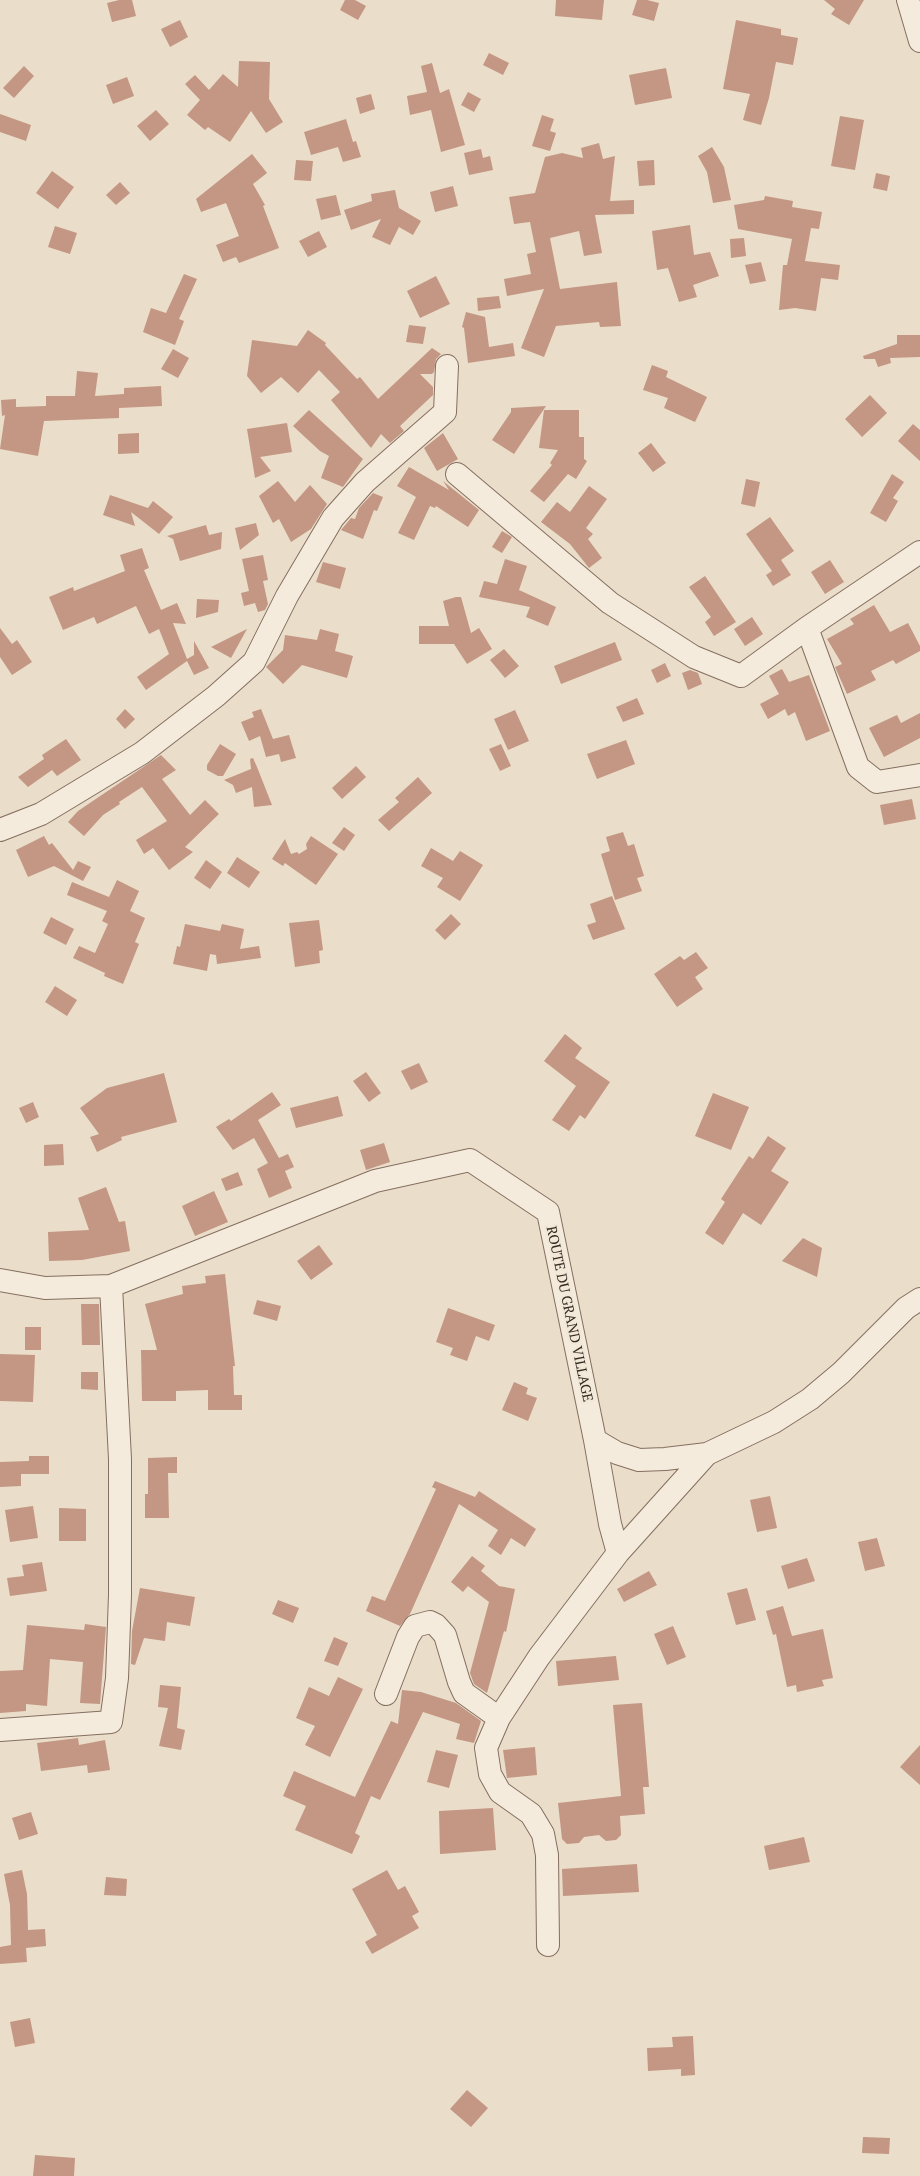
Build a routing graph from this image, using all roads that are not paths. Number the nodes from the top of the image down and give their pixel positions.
1 (908, 0) edge
2 (920, 41) edge
3 (447, 366) dead end
4 (457, 474) dead end
5 (920, 552) edge
6 (807, 628) junction
7 (920, 775) edge
8 (0, 830) edge
9 (0, 1280) edge
10 (111, 1286) junction
11 (920, 1299) edge
12 (595, 1440) junction
13 (707, 1454) junction
14 (618, 1552) junction
15 (386, 1694) dead end
16 (499, 1718) junction
17 (0, 1730) edge
18 (548, 1945) dead end

1 - 2 street
3 - 8 street
4 - 6 street
5 - 6 street
6 - 7 street
9 - 10 street, ROUTE DU GRAND VILLAGE
10 - 12 street, ROUTE DU GRAND VILLAGE
10 - 17 street
11 - 13 street
12 - 13 street
12 - 14 street, ROUTE DU GRAND VILLAGE
13 - 14 street
14 - 16 street
15 - 16 street
16 - 18 street

